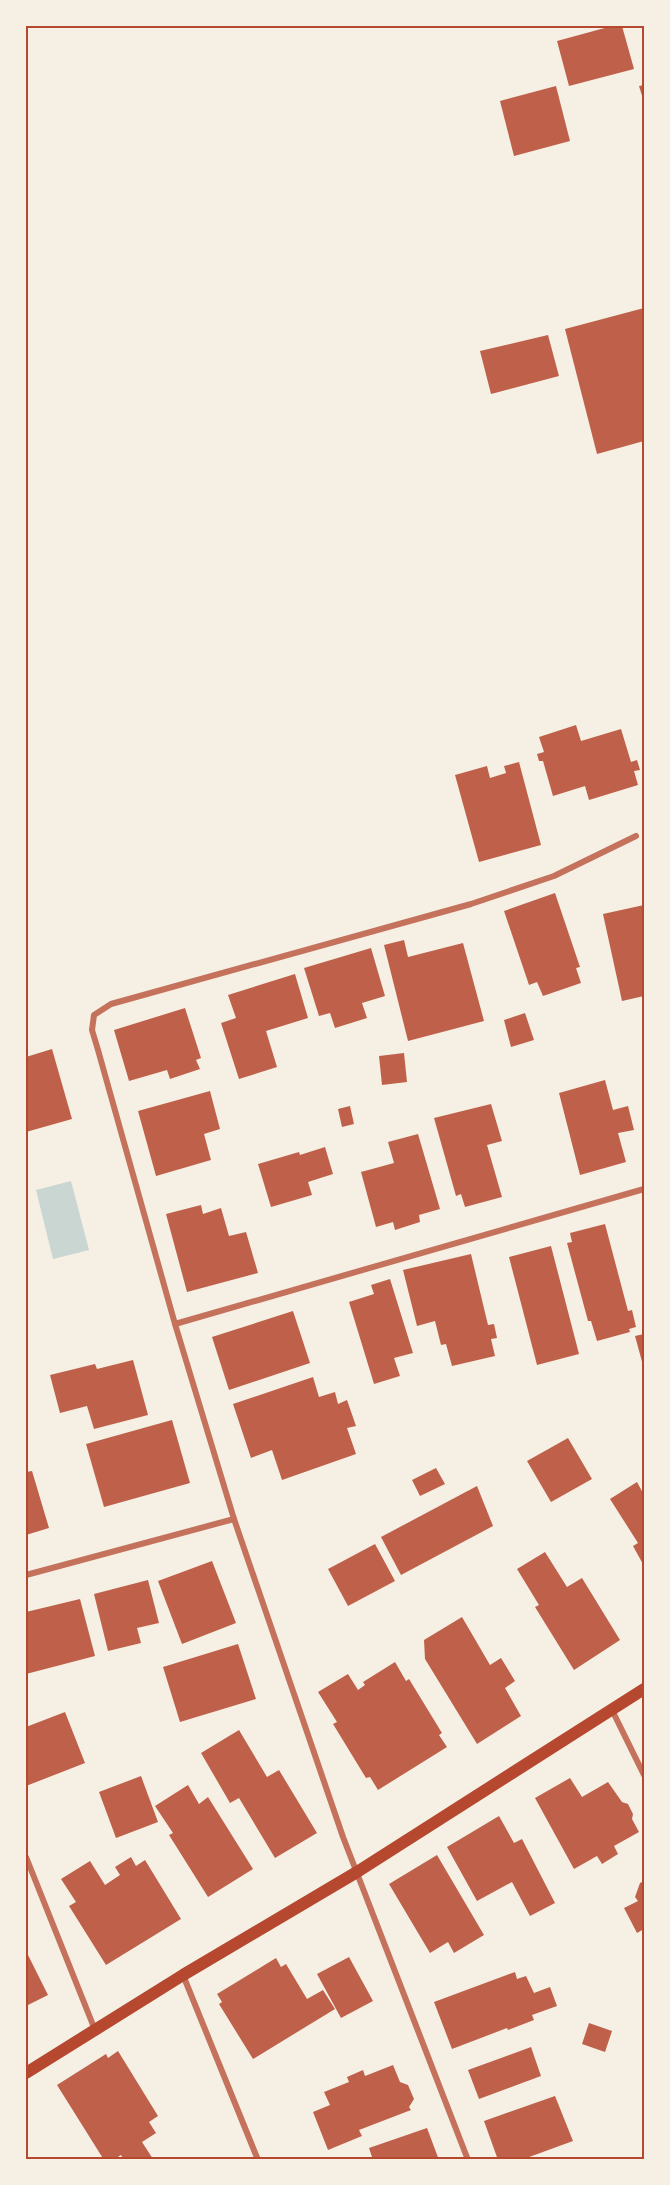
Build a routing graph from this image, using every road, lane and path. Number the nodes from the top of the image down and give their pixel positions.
1 (636, 836) dead end
2 (645, 1189) edge
3 (175, 1324) junction
4 (234, 1519) junction
5 (26, 1575) edge
6 (645, 1689) edge
7 (612, 1710) junction
8 (645, 1774) edge
9 (26, 1857) edge
10 (357, 1872) junction
11 (183, 1976) junction
12 (95, 2031) junction
13 (26, 2073) edge
14 (258, 2160) edge
15 (468, 2160) edge

1 - 3 street
2 - 3 street
3 - 4 street
4 - 5 street
4 - 10 street
6 - 7 main road
7 - 8 street
7 - 10 main road
9 - 12 street
10 - 11 main road
10 - 15 street
11 - 12 main road
11 - 14 street
12 - 13 main road

